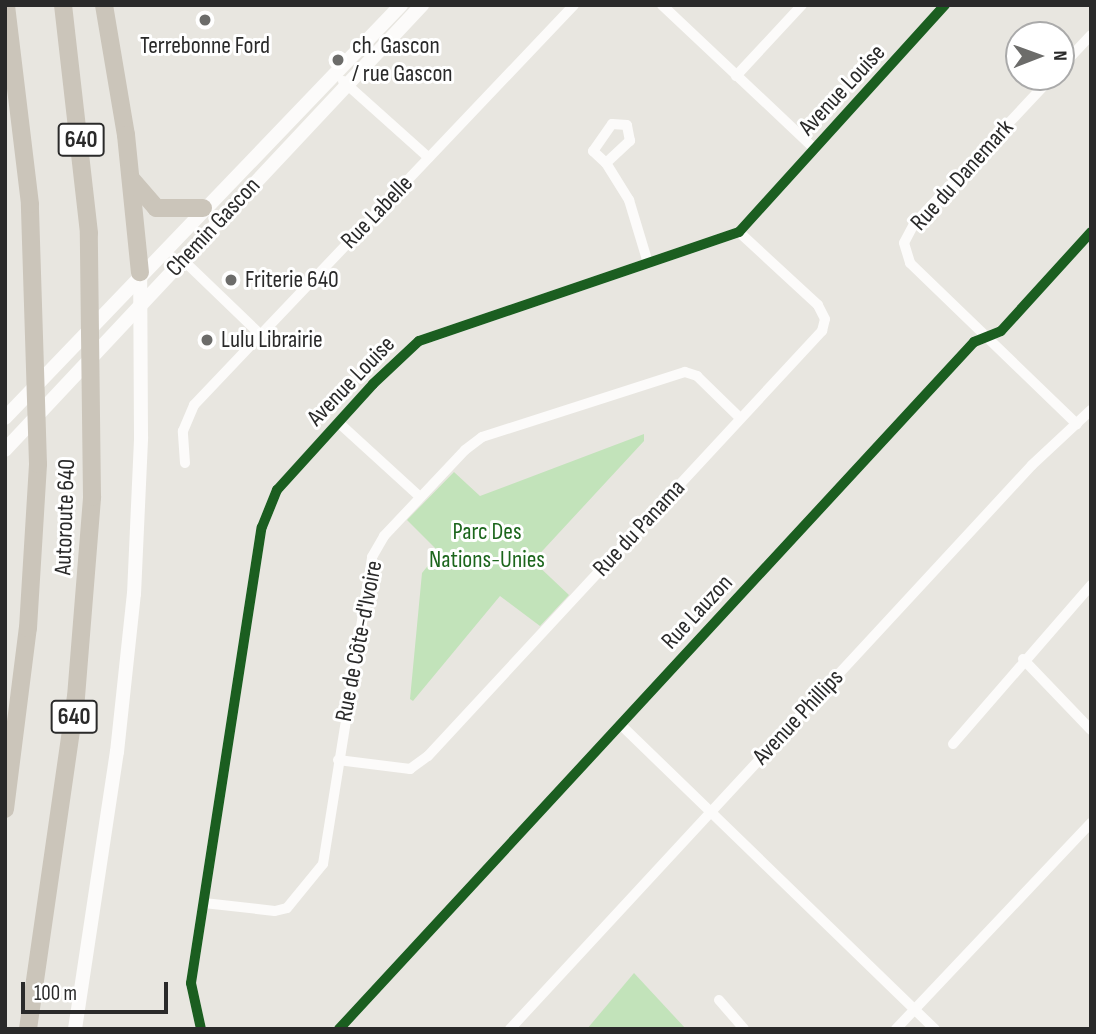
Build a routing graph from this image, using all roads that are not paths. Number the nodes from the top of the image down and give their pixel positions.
1 (6, 5) edge
2 (63, 5) edge
3 (104, 5) edge
4 (401, 5) edge
5 (422, 5) edge
6 (574, 5) edge
7 (662, 5) edge
8 (802, 5) edge
9 (945, 5) edge
10 (1091, 35) edge
11 (1075, 52) edge
12 (335, 73) junction
13 (736, 76) junction
14 (348, 85) junction
15 (1039, 91) edge
16 (815, 149) junction
17 (429, 158) junction
18 (606, 163) dead end
19 (132, 180) junction
20 (203, 208) junction
21 (739, 232) junction
22 (1091, 232) edge
23 (183, 260) junction
24 (648, 263) junction
25 (140, 272) junction
26 (141, 303) junction
27 (261, 335) junction
28 (987, 337) junction
29 (1091, 410) edge
30 (5, 418) edge
31 (740, 418) junction
32 (339, 423) junction
33 (1077, 424) junction
34 (5, 450) edge
35 (185, 463) dead end
36 (420, 498) junction
37 (1091, 585) edge
38 (1023, 659) junction
39 (621, 725) junction
40 (1091, 730) edge
41 (953, 744) dead end
42 (338, 760) junction
43 (5, 809) edge
44 (712, 810) junction
45 (1091, 823) edge
46 (204, 903) junction
47 (719, 1000) dead end
48 (915, 1009) junction
49 (28, 1029) edge
50 (75, 1029) edge
51 (201, 1029) edge
52 (338, 1029) edge
53 (510, 1029) edge
54 (744, 1029) edge
55 (896, 1029) edge
56 (935, 1029) edge

1 - 43 highway, Autoroute 640 / 640
2 - 49 highway, Autoroute 640 / 640
3 - 19 highway
4 - 12 main road, Chemin Gascon
5 - 14 main road, Chemin Gascon
6 - 17 street, Rue Labelle
7 - 13 street
8 - 13 street
9 - 16 street, Avenue Louise
10 - 11 street
12 - 14 street
12 - 20 main road, Chemin Gascon
13 - 16 street
14 - 17 street
14 - 23 main road, Chemin Gascon
15 - 28 street, Rue du Danemark
16 - 21 street, Avenue Louise
17 - 27 street, Rue Labelle
18 - 24 street
19 - 20 highway
19 - 25 highway
20 - 25 main road, Chemin Gascon
21 - 24 street, Avenue Louise
21 - 31 street, Rue du Panama
22 - 28 street, Rue Lauzon
23 - 26 main road, Chemin Gascon
23 - 27 street
24 - 32 street, Avenue Louise
25 - 26 main road
25 - 30 main road, Chemin Gascon
26 - 34 main road, Chemin Gascon
26 - 50 main road
27 - 35 street, Rue Labelle
28 - 33 street, Rue du Danemark
28 - 39 street, Rue Lauzon
29 - 33 street, Avenue Phillips
31 - 36 street, Rue de Côte-d'Ivoire
31 - 42 street, Rue du Panama
32 - 36 street
32 - 46 street, Avenue Louise
33 - 44 street, Avenue Phillips
36 - 42 street, Rue de Côte-d'Ivoire
37 - 38 street
38 - 40 street
38 - 41 street
39 - 44 street
39 - 52 street, Rue Lauzon
42 - 46 street, Rue de Côte-d'Ivoire
44 - 48 street
44 - 53 street, Avenue Phillips
45 - 48 street
46 - 51 street, Avenue Louise
47 - 54 street
48 - 55 street
48 - 56 street

